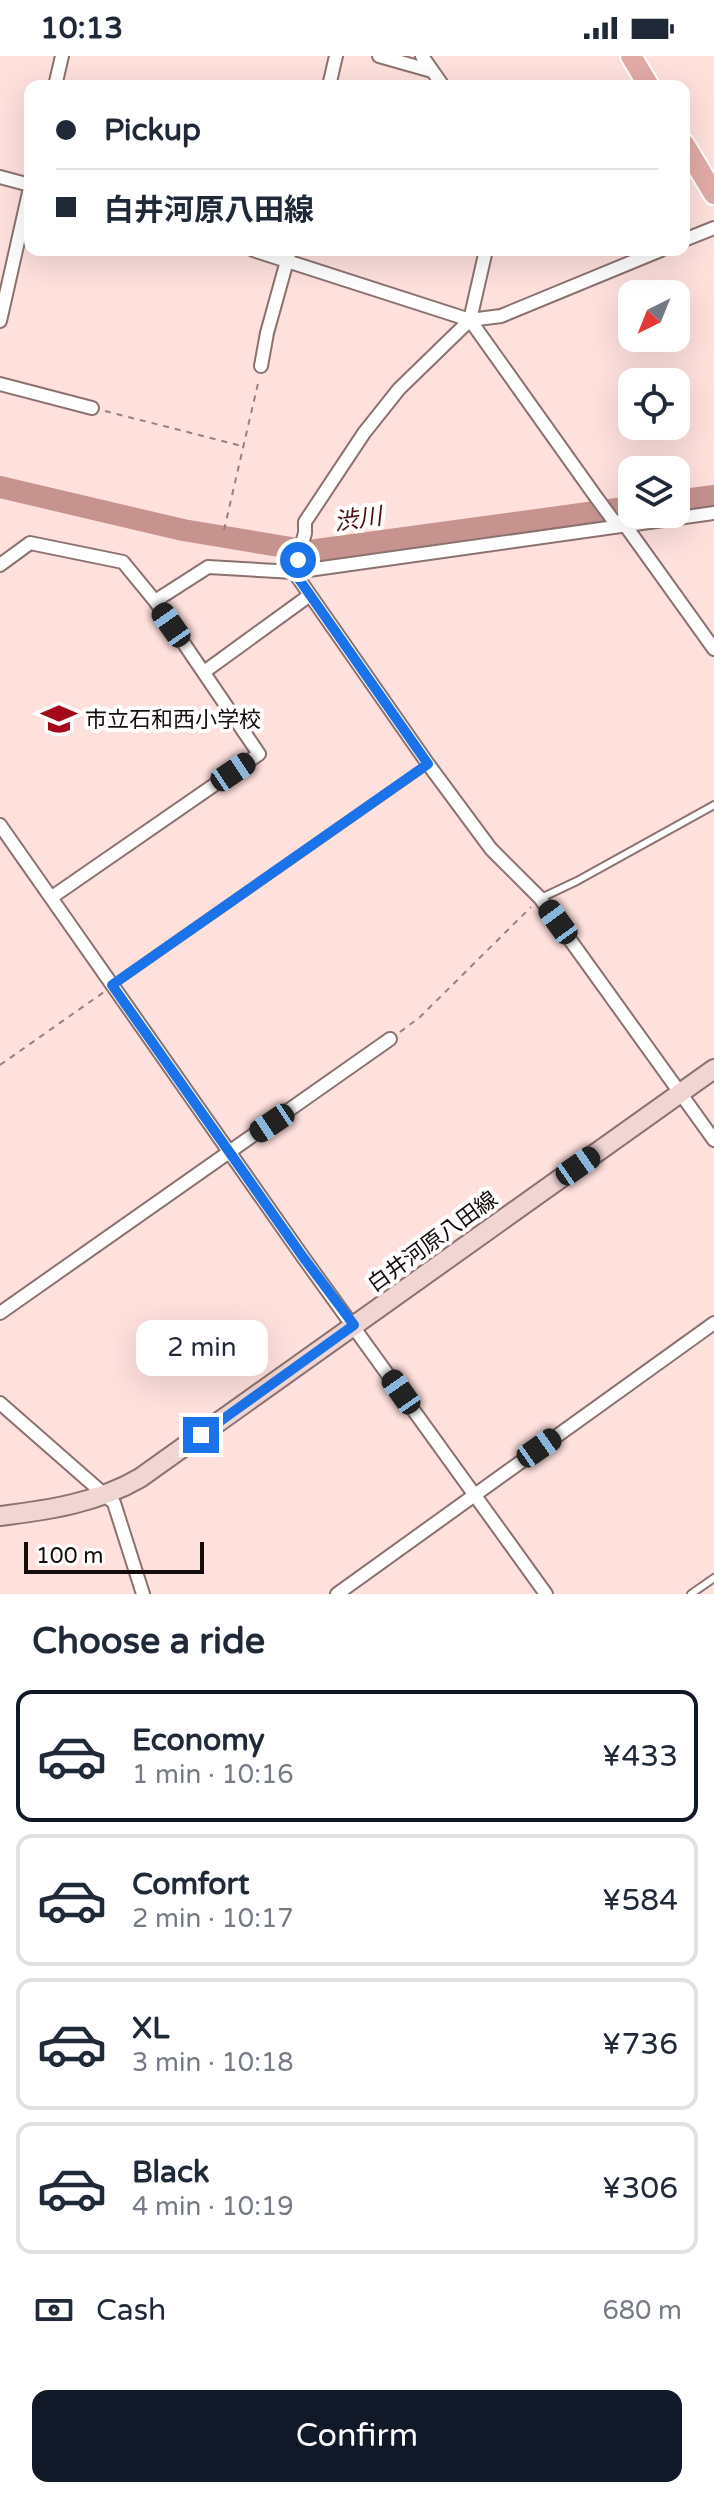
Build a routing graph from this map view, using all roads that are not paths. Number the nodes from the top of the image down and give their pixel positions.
1 (62, 56) edge
2 (336, 56) edge
3 (379, 56) edge
4 (422, 56) edge
5 (631, 56) edge
6 (432, 71) junction
7 (56, 80) edge
8 (330, 80) edge
9 (439, 80) edge
10 (645, 80) edge
11 (690, 154) edge
12 (0, 177) edge
13 (24, 184) edge
14 (714, 194) edge
15 (24, 213) edge
16 (714, 228) edge
17 (690, 238) edge
18 (289, 256) edge
19 (292, 256) edge
20 (485, 256) edge
21 (646, 256) edge
22 (470, 320) junction
23 (0, 321) edge
24 (261, 366) road end
25 (0, 384) edge
26 (92, 408) road end
27 (714, 513) edge
28 (690, 515) edge
29 (618, 521) edge
30 (618, 522) edge
31 (623, 528) edge
32 (0, 565) edge
33 (296, 566) junction
34 (310, 595) junction
35 (155, 601) junction
36 (714, 649) edge
37 (204, 672) junction
38 (428, 764) junction
39 (714, 805) edge
40 (0, 825) edge
41 (52, 897) junction
42 (540, 898) junction
43 (112, 985) junction
44 (390, 1039) road end
45 (714, 1069) edge
46 (682, 1093) junction
47 (714, 1140) edge
48 (230, 1151) junction
49 (0, 1313) edge
50 (714, 1323) edge
51 (354, 1325) junction
52 (0, 1403) edge
53 (104, 1495) junction
54 (474, 1495) junction
55 (0, 1516) edge
56 (714, 1578) edge
57 (143, 1594) edge
58 (337, 1594) edge
59 (546, 1594) edge
60 (691, 1594) edge

1 - 7 street
2 - 8 street
3 - 6 street
4 - 6 street
5 - 10 main road
6 - 9 street
11 - 14 main road
12 - 13 street
15 - 23 street
16 - 17 street
18 - 24 street
19 - 22 street
20 - 22 street
21 - 22 street
22 - 29 street
22 - 33 street
25 - 26 street
27 - 28 street
30 - 33 street
31 - 36 street
32 - 35 street
33 - 34 street
33 - 35 street
34 - 37 street
34 - 38 street
35 - 37 street
37 - 41 street
38 - 42 street
38 - 43 lane
39 - 42 lane
40 - 41 street
41 - 43 street
42 - 46 street
43 - 48 street
44 - 48 street
45 - 46 main road, 白井河原八田線
46 - 47 street
46 - 51 main road, 白井河原八田線
48 - 49 street
48 - 51 street
50 - 54 street
51 - 53 main road, 白井河原八田線
51 - 54 street
52 - 53 street
53 - 55 main road, 白井河原八田線
53 - 57 street
54 - 58 street
54 - 59 street
56 - 60 lane

